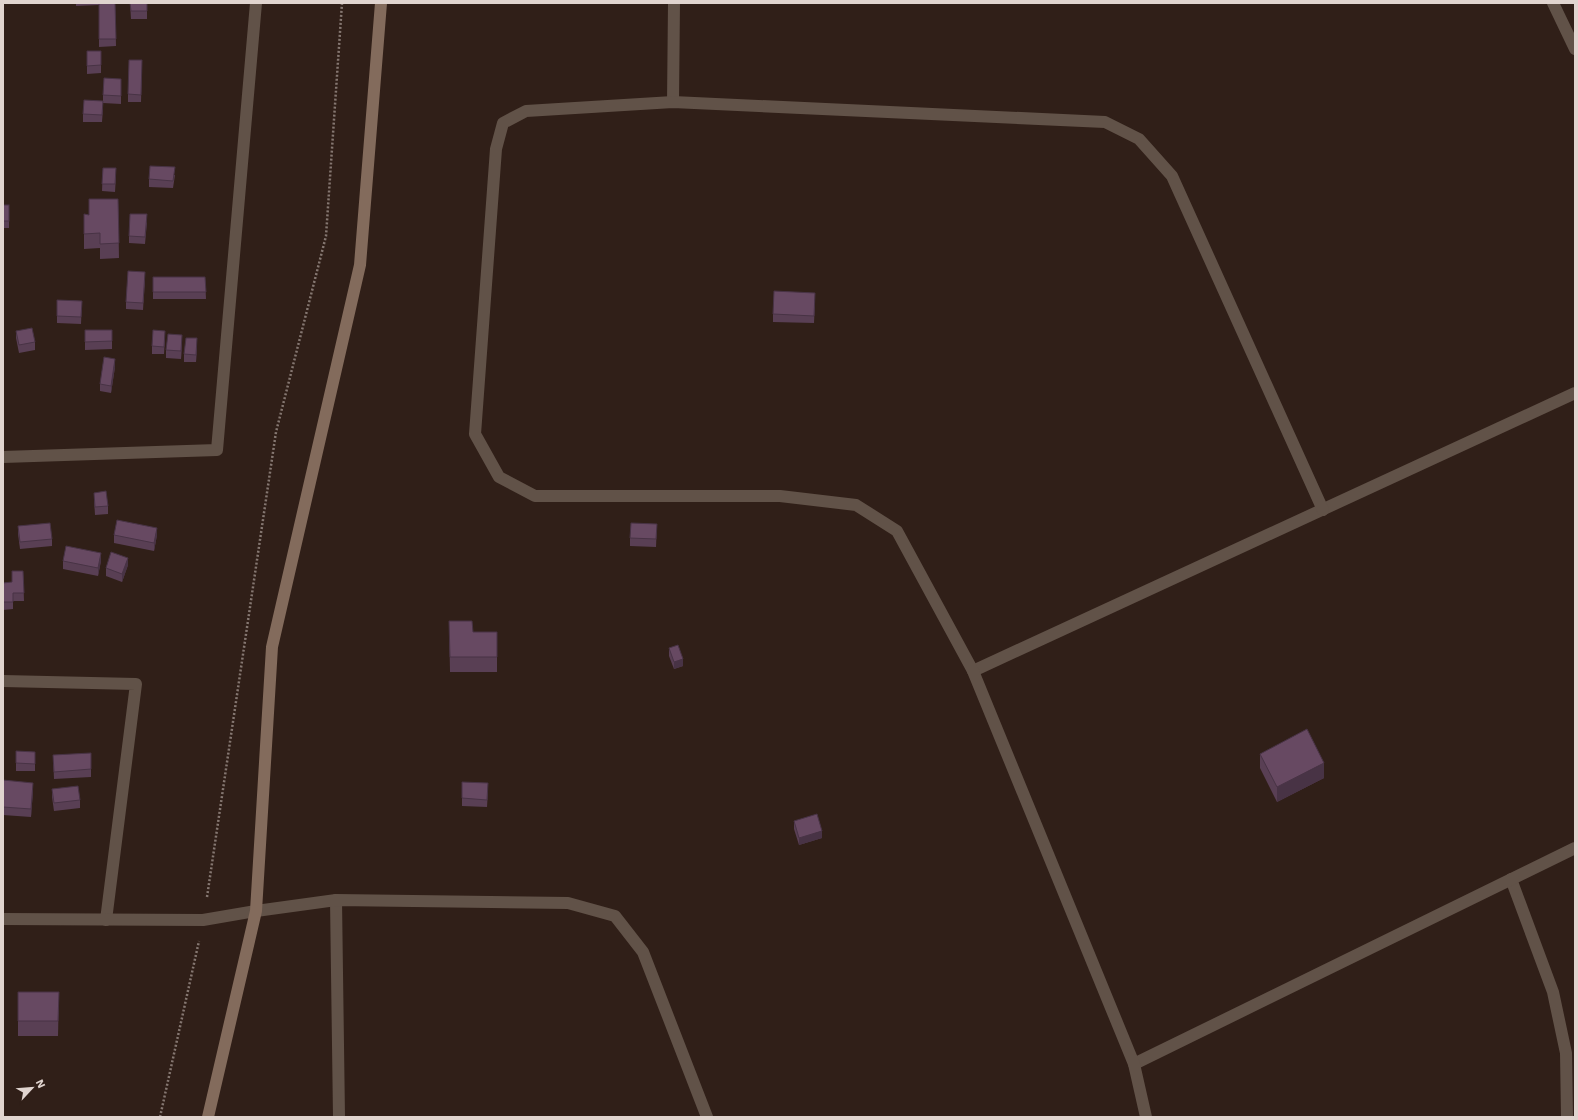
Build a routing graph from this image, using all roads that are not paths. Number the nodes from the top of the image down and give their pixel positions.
1 (256, 3) edge
2 (381, 3) edge
3 (674, 3) edge
4 (1553, 3) edge
5 (1575, 48) edge
6 (673, 102) junction
7 (1575, 393) edge
8 (3, 457) edge
9 (1323, 510) junction
10 (973, 671) junction
11 (3, 681) edge
12 (1575, 848) edge
13 (1511, 879) junction
14 (336, 900) junction
15 (256, 911) junction
16 (3, 919) edge
17 (106, 920) junction
18 (1134, 1064) junction
19 (208, 1117) edge
20 (340, 1117) edge
21 (707, 1117) edge
22 (1146, 1117) edge
23 (1568, 1117) edge

1 - 8 street
2 - 15 street
3 - 6 street
4 - 5 street
6 - 9 street
6 - 10 street
7 - 9 street
9 - 10 street
10 - 18 street
11 - 17 street
12 - 13 street
13 - 18 street
13 - 23 street
14 - 15 street
14 - 20 street
14 - 21 street
15 - 17 street
15 - 19 street
16 - 17 street
18 - 22 street

